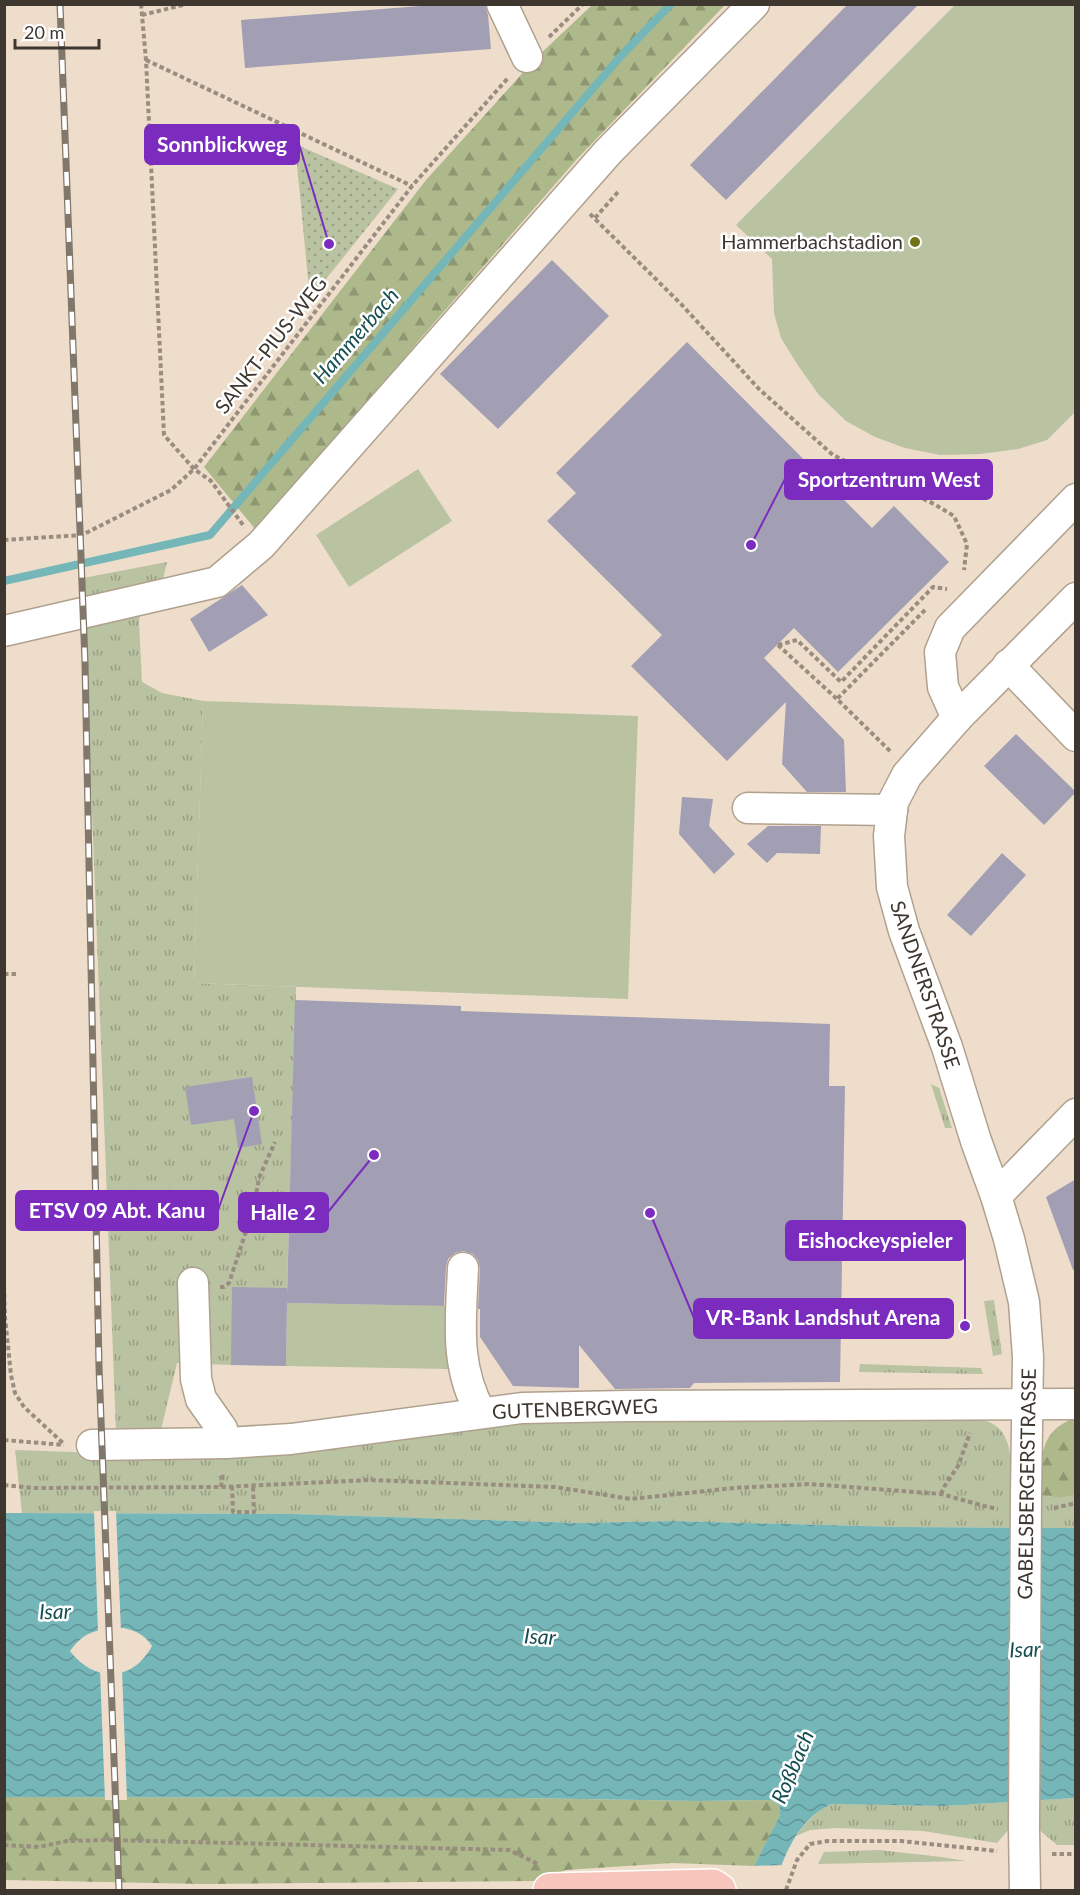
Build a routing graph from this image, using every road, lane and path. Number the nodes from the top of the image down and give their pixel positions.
1 (141, 4) edge
2 (187, 4) edge
3 (502, 4) edge
4 (584, 4) edge
5 (754, 4) edge
6 (142, 15) junction
7 (527, 57) junction
8 (146, 60) junction
9 (412, 186) junction
10 (618, 192) dead end
11 (571, 194) junction
12 (594, 219) junction
13 (194, 469) junction
14 (1076, 499) edge
15 (245, 528) dead end
16 (4, 540) edge
17 (959, 576) dead end
18 (953, 582) dead end
19 (947, 589) junction
20 (938, 597) dead end
21 (1076, 598) edge
22 (930, 606) dead end
23 (4, 632) edge
24 (1008, 665) junction
25 (837, 699) junction
26 (957, 718) junction
27 (1076, 736) edge
28 (907, 775) junction
29 (748, 808) dead end
30 (892, 810) junction
31 (4, 974) edge
32 (19, 974) dead end
33 (1076, 1114) edge
34 (275, 1142) dead end
35 (996, 1196) junction
36 (463, 1268) dead end
37 (193, 1283) joint
38 (4, 1286) edge
39 (1028, 1403) junction
40 (976, 1404) junction
41 (1076, 1404) edge
42 (481, 1413) junction
43 (4, 1440) edge
44 (226, 1443) junction
45 (78, 1444) junction
46 (4, 1485) edge
47 (253, 1485) junction
48 (232, 1486) junction
49 (1024, 1841) junction
50 (4, 1845) edge
51 (546, 1879) edge
52 (719, 1890) edge
53 (786, 1890) edge
54 (1025, 1890) edge

1 - 6 path
2 - 6 path
3 - 7 street
4 - 7 path, SANKT-PIUS-WEG
5 - 11 street
6 - 8 path
7 - 9 path, SANKT-PIUS-WEG
8 - 9 path
8 - 13 path
9 - 13 path, SANKT-PIUS-WEG
10 - 12 path
11 - 12 path
11 - 23 street
12 - 17 path
13 - 15 path
13 - 16 path, SANKT-PIUS-WEG
14 - 26 street
18 - 19 path
19 - 20 path
19 - 25 path
21 - 24 street, SANDNERSTRASSE
22 - 25 path
24 - 26 street, SANDNERSTRASSE
24 - 27 street
25 - 28 path
26 - 28 street, SANDNERSTRASSE
28 - 30 street, SANDNERSTRASSE
29 - 30 street
30 - 35 street, SANDNERSTRASSE
31 - 32 path
33 - 35 street
34 - 37 path
35 - 39 street, GABELSBERGERSTRASSE
36 - 42 street
37 - 44 street
38 - 45 path
39 - 40 street, GUTENBERGWEG
39 - 41 street, GUTENBERGWEG
39 - 49 street, GABELSBERGERSTRASSE, bridge
40 - 42 street, GUTENBERGWEG
40 - 47 path
42 - 44 street, GUTENBERGWEG
43 - 45 path
44 - 45 street, GUTENBERGWEG
46 - 48 path
47 - 48 path
47 - 48 path
49 - 53 path
49 - 54 street, GABELSBERGERSTRASSE
50 - 51 path
51 - 52 main road

